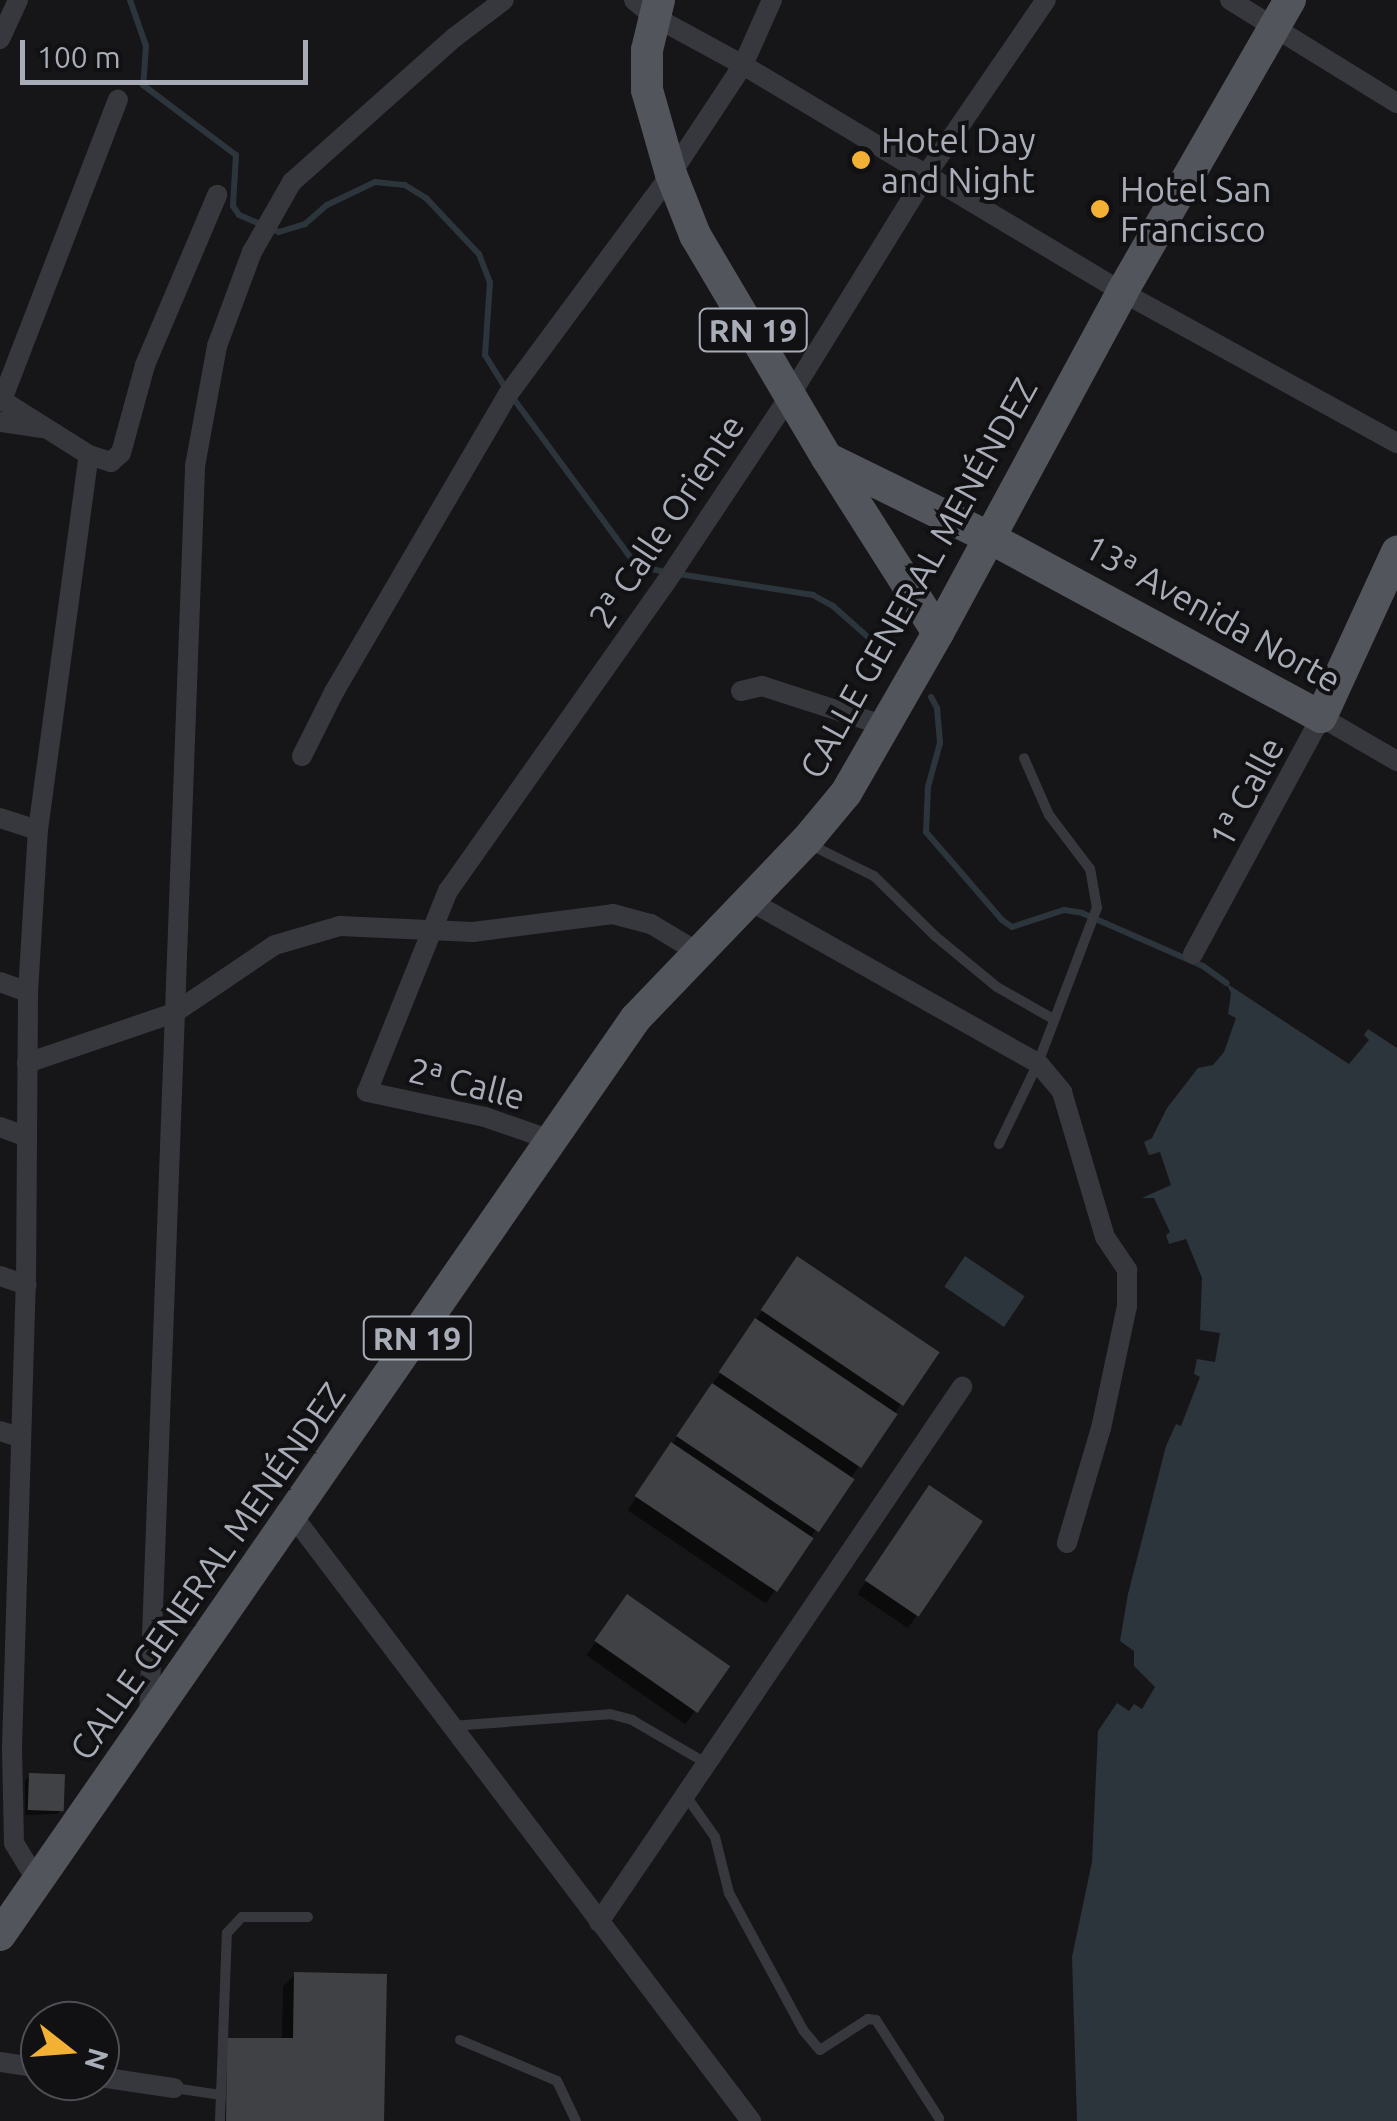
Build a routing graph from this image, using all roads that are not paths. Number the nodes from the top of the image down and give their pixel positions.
1 (18, 0) edge
2 (504, 0) edge
3 (772, 0) edge
4 (1046, 0) edge
5 (1230, 0) edge
6 (649, 5) edge
7 (1282, 13) edge
8 (0, 40) edge
9 (743, 65) junction
10 (118, 100) dead end
11 (1397, 103) edge
12 (671, 174) junction
13 (926, 175) junction
14 (218, 195) dead end
15 (1122, 292) junction
16 (791, 394) junction
17 (1, 399) edge
18 (0, 422) edge
19 (48, 428) junction
20 (1397, 443) edge
21 (90, 455) junction
22 (827, 458) junction
23 (990, 538) junction
24 (1397, 552) edge
25 (938, 633) junction
26 (742, 691) dead end
27 (1322, 718) junction
28 (886, 726) junction
29 (302, 756) dead end
30 (1024, 758) dead end
31 (1397, 760) edge
32 (0, 818) edge
33 (38, 830) junction
34 (806, 841) junction
35 (750, 901) junction
36 (432, 931) junction
37 (698, 952) junction
38 (1193, 954) dead end
39 (0, 982) edge
40 (28, 992) junction
41 (174, 1012) junction
42 (1053, 1019) junction
43 (27, 1063) junction
44 (1038, 1063) junction
45 (367, 1092) joint
46 (0, 1128) edge
47 (25, 1136) junction
48 (552, 1140) junction
49 (999, 1144) dead end
50 (0, 1276) edge
51 (26, 1285) junction
52 (962, 1388) dead end
53 (0, 1431) edge
54 (21, 1438) junction
55 (293, 1516) junction
56 (1066, 1543) dead end
57 (8, 1589) edge
58 (149, 1724) junction
59 (452, 1726) junction
60 (6, 1746) edge
61 (707, 1764) junction
62 (686, 1795) junction
63 (39, 1884) junction
64 (308, 1916) dead end
65 (6, 1918) edge
66 (599, 1922) junction
67 (460, 2040) dead end
68 (120, 2080) edge
69 (174, 2088) joint
70 (221, 2095) junction
71 (939, 2118) dead end
72 (220, 2121) edge
73 (576, 2121) edge
74 (750, 2121) edge

1 - 8 street
2 - 41 street
3 - 9 street
4 - 13 street, 2ª Calle Oriente
5 - 7 street
6 - 9 street
6 - 12 main road, RN 19
7 - 11 street
7 - 15 main road, CALLE GENERAL MENÉNDEZ
9 - 12 street
9 - 13 street
10 - 17 street
12 - 16 main road, RN 19
12 - 29 street
13 - 15 street
13 - 16 street, 2ª Calle Oriente
14 - 21 street
15 - 20 street
15 - 23 main road, CALLE GENERAL MENÉNDEZ
16 - 22 main road, RN 19
16 - 36 street, 2ª Calle Oriente
17 - 19 street
18 - 19 street
19 - 21 street
21 - 33 street
22 - 23 main road, 13ª Avenida Norte
22 - 25 main road, RN 19
23 - 25 main road, CALLE GENERAL MENÉNDEZ
23 - 27 main road, 13ª Avenida Norte
24 - 27 main road
25 - 28 main road, CALLE GENERAL MENÉNDEZ / RN 19
26 - 28 street
27 - 31 street, 13ª Avenida Norte
27 - 38 street, 1ª Calle
28 - 34 main road, CALLE GENERAL MENÉNDEZ / RN 19
30 - 42 lane
32 - 33 street
33 - 40 street
34 - 35 main road, CALLE GENERAL MENÉNDEZ / RN 19
34 - 42 lane
35 - 37 main road, CALLE GENERAL MENÉNDEZ / RN 19
35 - 44 street
36 - 37 street
36 - 41 street
36 - 45 street, 2ª Calle Oriente
37 - 48 main road, CALLE GENERAL MENÉNDEZ / RN 19
39 - 40 street
40 - 43 street
41 - 43 street
41 - 58 street
42 - 44 lane
43 - 47 street
44 - 49 lane
44 - 56 street
45 - 48 street, 2ª Calle
46 - 47 street
47 - 51 street
48 - 55 main road, CALLE GENERAL MENÉNDEZ / RN 19
50 - 51 street
51 - 54 street
52 - 61 street
53 - 54 street
54 - 57 street
55 - 58 main road, CALLE GENERAL MENÉNDEZ / RN 19
55 - 59 street
57 - 60 street
58 - 63 main road, CALLE GENERAL MENÉNDEZ / RN 19
59 - 61 lane
59 - 66 street
60 - 63 street
61 - 62 street
62 - 66 street
62 - 71 lane
63 - 65 main road, CALLE GENERAL MENÉNDEZ / RN 19
64 - 70 lane
66 - 74 street
67 - 73 lane
68 - 69 street
69 - 70 lane
70 - 72 lane

